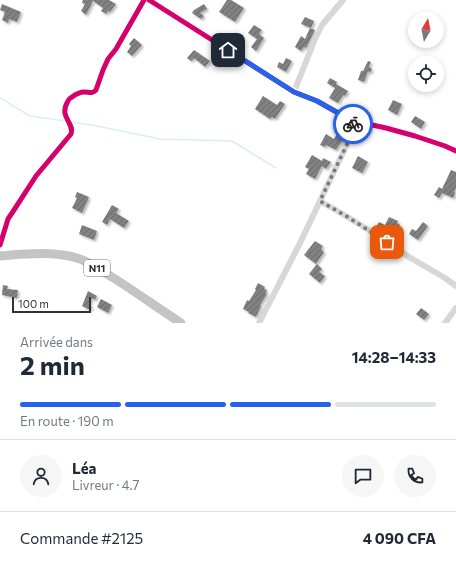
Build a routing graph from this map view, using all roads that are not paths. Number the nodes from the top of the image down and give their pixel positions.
1 (144, 0) edge
2 (149, 0) edge
3 (343, 0) edge
4 (294, 92) junction
5 (354, 121) junction
6 (456, 151) edge
7 (320, 201) junction
8 (0, 245) edge
9 (0, 256) edge
10 (456, 286) edge
11 (456, 308) edge
12 (181, 323) edge
13 (259, 323) edge
14 (445, 323) edge

1 - 8 street
2 - 4 street
3 - 4 street
4 - 5 street
5 - 6 street
5 - 7 street
7 - 10 street
7 - 13 street
9 - 12 highway, N11
11 - 14 street

